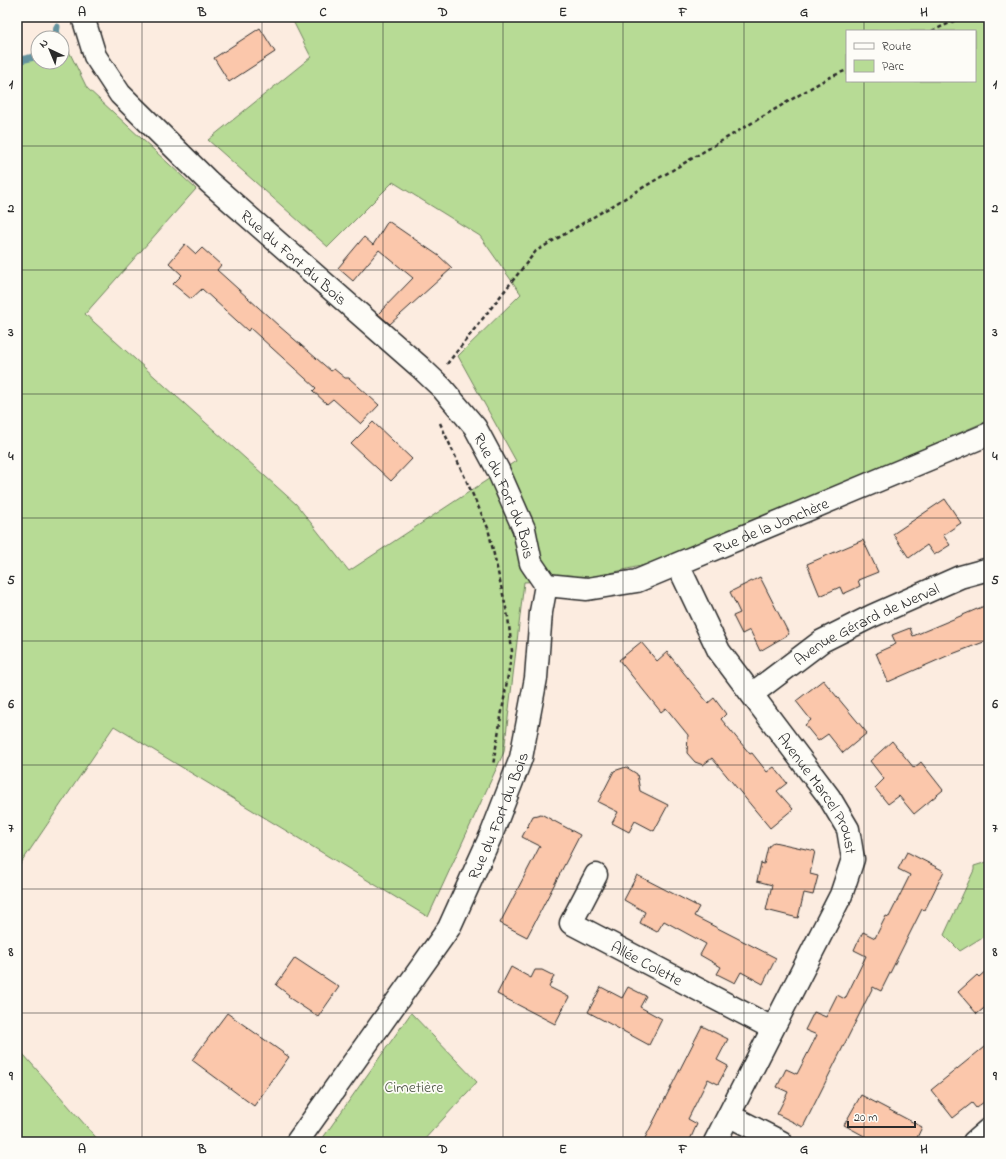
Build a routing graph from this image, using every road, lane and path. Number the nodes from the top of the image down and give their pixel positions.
1 (83, 17) edge
2 (963, 17) edge
3 (934, 30) edge
4 (846, 70) edge
5 (434, 380) junction
6 (440, 421) dead end
7 (989, 434) edge
8 (678, 564) junction
9 (989, 569) edge
10 (546, 585) junction
11 (752, 694) junction
12 (492, 767) dead end
13 (596, 874) dead end
14 (772, 1028) junction
15 (730, 1116) junction
16 (989, 1129) edge
17 (296, 1142) edge
18 (715, 1142) edge
19 (780, 1142) edge
20 (974, 1142) edge

1 - 5 street, Rue du Fort du Bois
2 - 3 path
4 - 5 path
5 - 10 street, Rue du Fort du Bois
6 - 12 path
7 - 8 street, Rue de la Jonchère
8 - 10 street, Rue de la Jonchère
8 - 11 street, Avenue Marcel Proust
9 - 11 street, Avenue Gérard de Nerval
10 - 17 street, Rue du Fort du Bois
11 - 14 street, Avenue Marcel Proust
13 - 14 street, Allée Colette
14 - 15 street, Avenue Marcel Proust
15 - 18 street, Avenue Marcel Proust
15 - 19 street
16 - 20 street

